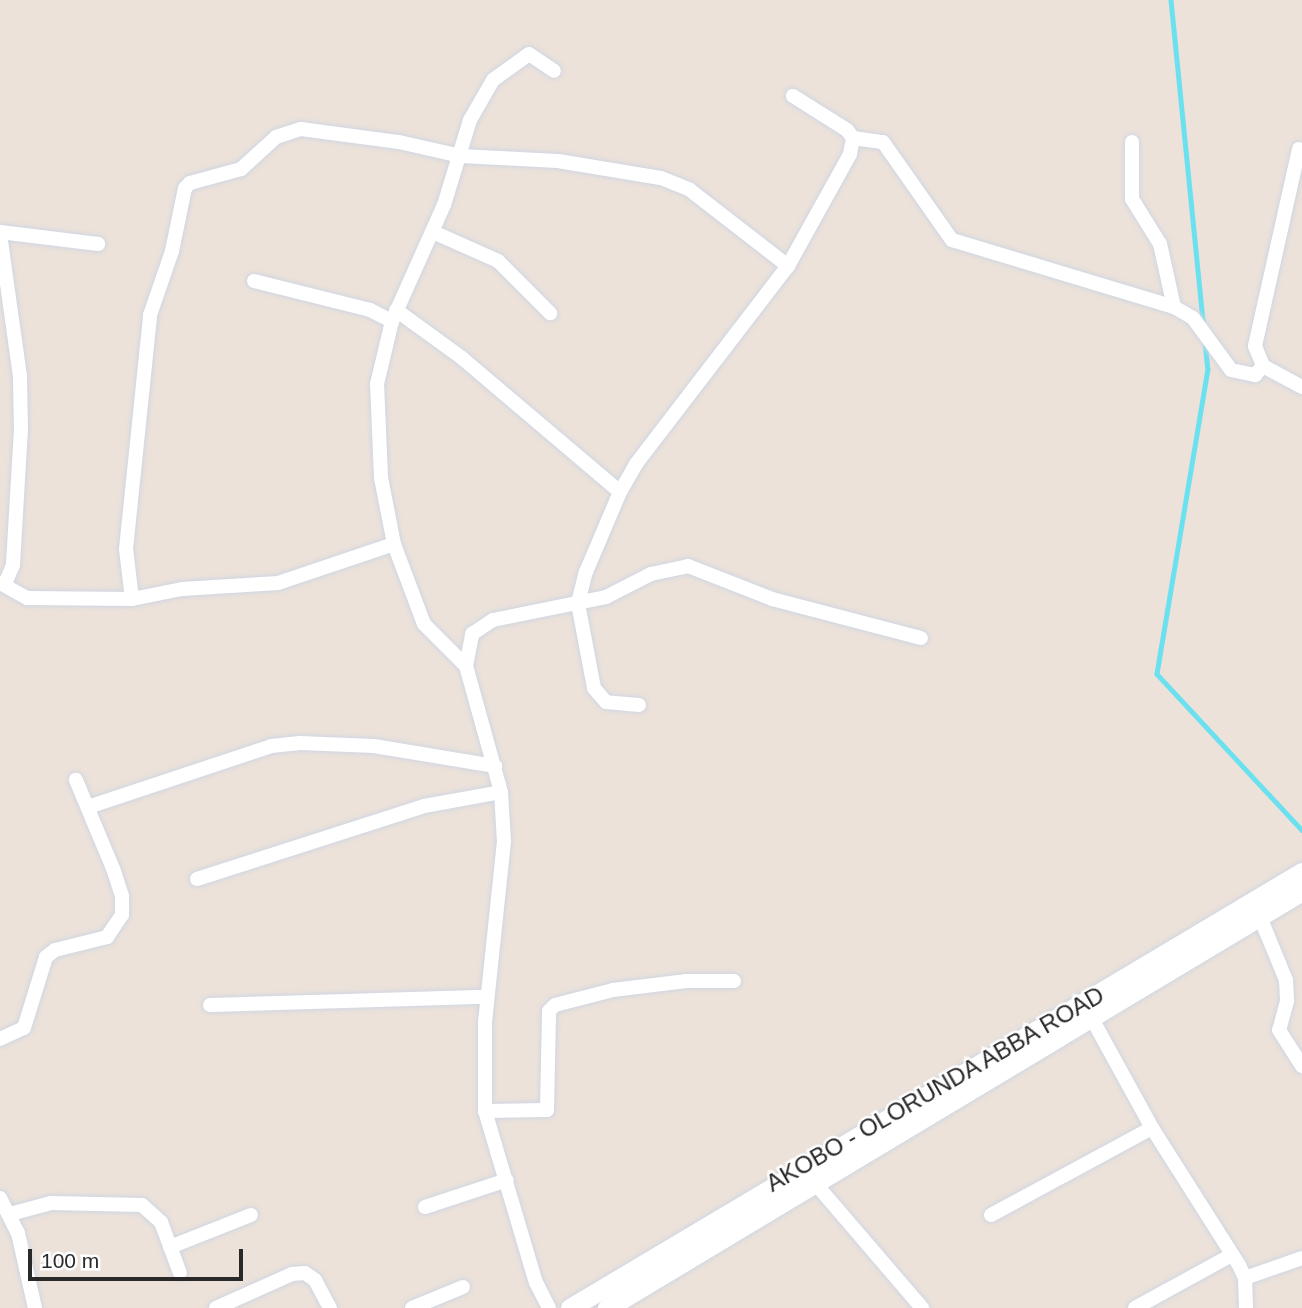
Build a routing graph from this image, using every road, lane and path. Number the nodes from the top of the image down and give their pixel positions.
1 (554, 71) dead end
2 (793, 96) dead end
3 (853, 138) junction
4 (1132, 142) dead end
5 (1299, 149) dead end
6 (461, 156) junction
7 (433, 232) junction
8 (0, 233) edge
9 (98, 244) dead end
10 (788, 267) junction
11 (254, 281) dead end
12 (1174, 307) junction
13 (550, 313) dead end
14 (394, 315) junction
15 (1263, 366) junction
16 (1302, 387) edge
17 (620, 492) junction
18 (394, 544) junction
19 (2, 583) edge
20 (132, 599) junction
21 (578, 603) junction
22 (921, 638) dead end
23 (466, 666) junction
24 (639, 705) dead end
25 (495, 766) junction
26 (76, 780) dead end
27 (501, 792) junction
28 (90, 806) junction
29 (1302, 872) edge
30 (197, 879) dead end
31 (1302, 891) edge
32 (1260, 917) junction
33 (1210, 937) junction
34 (734, 981) dead end
35 (486, 997) junction
36 (1302, 999) edge
37 (1286, 1003) junction
38 (210, 1005) dead end
39 (1091, 1017) junction
40 (0, 1039) edge
41 (1302, 1066) edge
42 (485, 1111) junction
43 (1152, 1128) junction
44 (507, 1180) junction
45 (815, 1183) junction
46 (0, 1198) edge
47 (425, 1207) dead end
48 (10, 1214) junction
49 (251, 1215) dead end
50 (991, 1215) dead end
51 (170, 1247) junction
52 (1232, 1255) junction
53 (1302, 1258) edge
54 (180, 1273) dead end
55 (1245, 1278) junction
56 (463, 1287) dead end
57 (618, 1305) edge
58 (35, 1308) edge
59 (216, 1308) edge
60 (330, 1308) edge
61 (412, 1308) edge
62 (549, 1308) edge
63 (570, 1308) edge
64 (922, 1308) edge
65 (1135, 1308) edge
66 (1246, 1308) edge

1 - 6 street
2 - 3 street
3 - 10 street
3 - 12 street
4 - 12 street
5 - 15 street
6 - 7 street
6 - 10 street
6 - 20 street
7 - 13 street
7 - 14 street
8 - 9 street
8 - 19 street
10 - 17 street
11 - 14 street
12 - 15 street
14 - 17 street
14 - 18 street
15 - 16 street
17 - 21 street
18 - 20 street
18 - 23 street
19 - 20 street
21 - 22 street
21 - 23 street
21 - 24 street
23 - 25 street
25 - 27 street
25 - 28 street
26 - 28 street
27 - 30 street
27 - 35 street
28 - 40 street
29 - 33 main road, AKOBO - OLORUNDA ABBA ROAD
31 - 32 main road, AKOBO - OLORUNDA ABBA ROAD
32 - 33 main road, AKOBO - OLORUNDA ABBA ROAD
32 - 37 street
33 - 39 main road, AKOBO - OLORUNDA ABBA ROAD
33 - 63 main road, AKOBO - OLORUNDA ABBA ROAD
34 - 42 street
35 - 38 street
35 - 42 street
36 - 37 street
37 - 41 street
39 - 43 street
39 - 45 main road, AKOBO - OLORUNDA ABBA ROAD
42 - 44 street
43 - 50 street
43 - 52 street
44 - 47 street
44 - 62 street
45 - 57 main road, AKOBO - OLORUNDA ABBA ROAD
45 - 64 street
46 - 48 street
48 - 51 street
48 - 58 street
49 - 51 street
51 - 54 street
52 - 55 street
52 - 65 street
53 - 55 street
55 - 66 street
56 - 61 street
59 - 60 street

